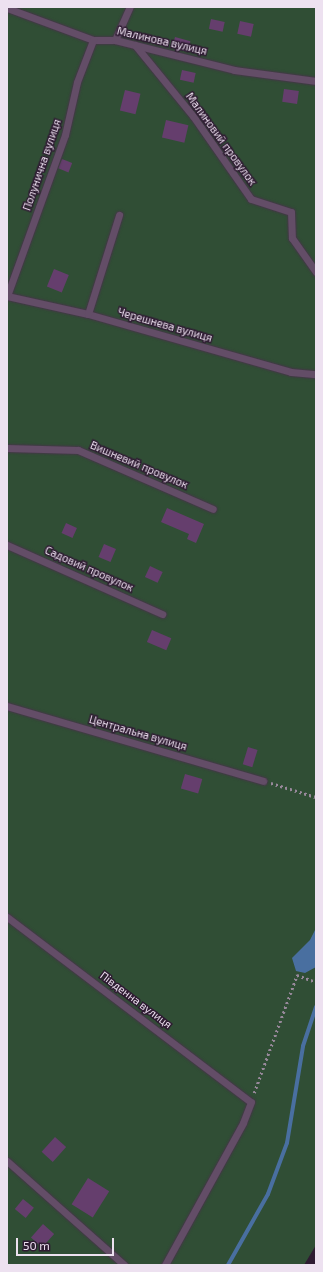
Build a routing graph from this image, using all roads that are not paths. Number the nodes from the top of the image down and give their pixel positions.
1 (130, 7) edge
2 (7, 8) edge
3 (93, 40) junction
4 (115, 40) junction
5 (135, 45) junction
6 (316, 81) edge
7 (119, 215) dead end
8 (316, 272) edge
9 (7, 296) edge
10 (88, 314) junction
11 (316, 374) edge
12 (7, 448) edge
13 (213, 509) dead end
14 (7, 545) edge
15 (162, 614) dead end
16 (7, 706) edge
17 (263, 781) road end
18 (7, 917) edge
19 (7, 1161) edge
20 (124, 1265) edge
21 (165, 1265) edge

1 - 4 lane
2 - 3 lane, Малинова вулиця
3 - 4 lane, Малинова вулиця
3 - 9 lane, Полунична вулиця
4 - 5 lane, Малинова вулиця
5 - 6 lane, Малинова вулиця
5 - 8 lane, Малиновий провулок
7 - 10 lane
9 - 10 lane, Черешнева вулиця
10 - 11 lane, Черешнева вулиця
12 - 13 lane, Вишневий провулок
14 - 15 lane, Садовий провулок
16 - 17 lane, Центральна вулиця
18 - 21 lane, Південна вулиця
19 - 20 lane

